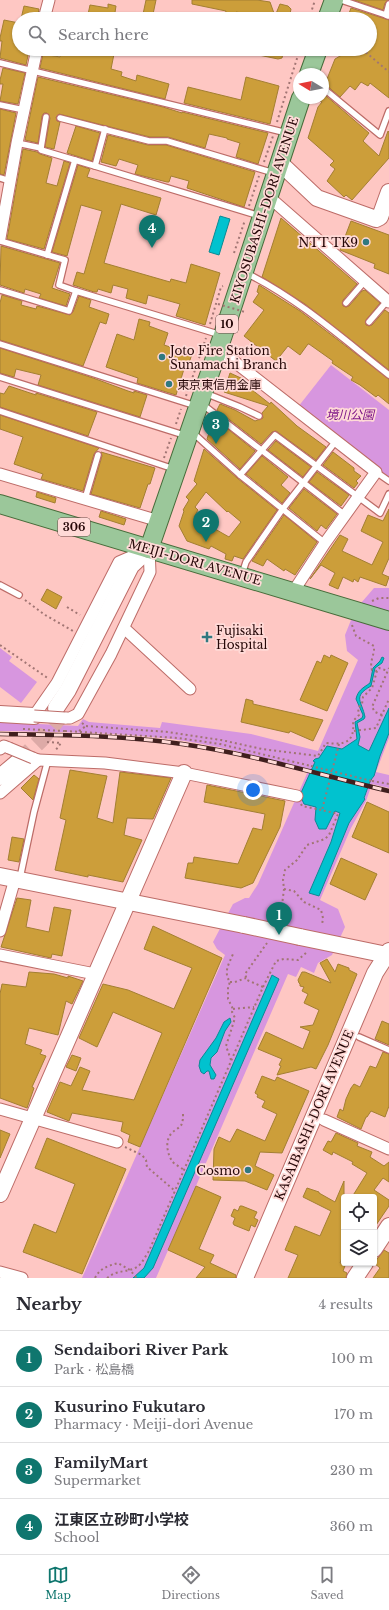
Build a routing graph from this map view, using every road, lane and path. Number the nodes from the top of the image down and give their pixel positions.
1 (49, 0) edge
2 (315, 0) edge
3 (334, 0) edge
4 (341, 0) edge
5 (389, 4) edge
6 (46, 12) edge
7 (311, 12) edge
8 (330, 12) edge
9 (387, 15) edge
10 (35, 56) edge
11 (298, 56) edge
12 (315, 56) edge
13 (370, 56) edge
14 (0, 64) edge
15 (311, 68) edge
16 (32, 71) junction
17 (389, 72) edge
18 (329, 93) edge
19 (298, 104) edge
20 (0, 105) edge
21 (24, 110) junction
22 (389, 111) edge
23 (46, 117) dead end
24 (60, 118) dead end
25 (105, 129) junction
26 (282, 131) junction
27 (17, 143) junction
28 (40, 148) junction
29 (75, 160) junction
30 (95, 166) junction
31 (273, 169) junction
32 (5, 179) edge
33 (389, 192) edge
34 (269, 197) junction
35 (255, 214) junction
36 (0, 239) edge
37 (47, 255) junction
38 (233, 257) dead end
39 (244, 272) junction
40 (225, 280) dead end
41 (364, 281) junction
42 (0, 290) edge
43 (76, 291) junction
44 (388, 302) edge
45 (346, 303) dead end
46 (218, 304) dead end
47 (245, 312) dead end
48 (369, 322) dead end
49 (216, 339) junction
50 (0, 344) edge
51 (389, 375) edge
52 (0, 377) edge
53 (196, 401) junction
54 (0, 411) edge
55 (259, 416) dead end
56 (184, 433) junction
57 (336, 441) junction
58 (262, 449) junction
59 (98, 454) dead end
60 (316, 465) junction
61 (169, 467) junction
62 (376, 472) junction
63 (0, 474) edge
64 (240, 475) junction
65 (389, 481) edge
66 (303, 483) junction
67 (389, 494) edge
68 (358, 496) junction
69 (85, 499) junction
70 (0, 504) edge
71 (282, 510) junction
72 (345, 515) junction
73 (158, 521) junction
74 (325, 543) junction
75 (148, 549) junction
76 (241, 576) junction
77 (0, 585) edge
78 (293, 592) junction
79 (19, 595) joint
80 (389, 598) edge
81 (371, 602) dead end
82 (67, 607) dead end
83 (85, 617) dead end
84 (389, 621) edge
85 (352, 625) dead end
86 (124, 628) junction
87 (77, 633) dead end
88 (0, 645) edge
89 (389, 668) edge
90 (377, 671) junction
91 (388, 671) junction
92 (51, 681) dead end
93 (190, 689) dead end
94 (389, 699) edge
95 (62, 711) junction
96 (0, 714) edge
97 (382, 715) junction
98 (34, 716) junction
99 (112, 728) junction
100 (23, 729) dead end
101 (138, 730) junction
102 (79, 731) junction
103 (354, 731) junction
104 (163, 732) junction
105 (112, 733) junction
106 (138, 734) junction
107 (191, 735) junction
108 (163, 736) junction
109 (190, 740) junction
110 (221, 740) junction
111 (47, 742) dead end
112 (220, 744) junction
113 (339, 744) junction
114 (247, 746) junction
115 (57, 748) dead end
116 (246, 751) junction
117 (20, 757) edge
118 (184, 773) junction
119 (0, 777) edge
120 (389, 784) edge
121 (0, 793) edge
122 (297, 796) dead end
123 (312, 808) dead end
124 (322, 810) junction
125 (11, 878) edge
126 (284, 889) junction
127 (127, 901) junction
128 (276, 923) dead end
129 (322, 925) dead end
130 (0, 930) edge
131 (268, 942) dead end
132 (308, 951) dead end
133 (233, 954) dead end
134 (388, 954) edge
135 (0, 955) edge
136 (95, 974) junction
137 (246, 978) junction
138 (230, 982) junction
139 (263, 986) junction
140 (254, 1007) junction
141 (233, 1009) junction
142 (359, 1038) junction
143 (389, 1050) edge
144 (232, 1060) junction
145 (0, 1109) edge
146 (183, 1114) dead end
147 (33, 1119) junction
148 (324, 1120) junction
149 (117, 1142) joint
150 (389, 1149) edge
151 (184, 1170) junction
152 (175, 1191) junction
153 (0, 1194) edge
154 (388, 1230) edge
155 (377, 1245) edge
156 (363, 1266) edge
157 (130, 1270) junction
158 (0, 1272) edge
159 (136, 1277) edge
160 (22, 1278) edge
161 (95, 1278) edge
162 (107, 1278) edge
163 (245, 1278) edge
164 (257, 1278) edge
165 (355, 1278) edge

1 - 6 street
2 - 7 path
3 - 8 main road
4 - 9 lane
5 - 9 lane
10 - 16 street
11 - 26 path
12 - 15 main road
13 - 17 path
14 - 16 lane
16 - 21 street
16 - 26 lane
18 - 22 lane
19 - 26 main road, KIYOSUBASHI-DORI AVENUE / 10
20 - 21 lane
21 - 27 street
23 - 28 lane
24 - 25 lane
25 - 30 lane
25 - 31 lane
26 - 31 main road, KIYOSUBASHI-DORI AVENUE / 10
26 - 31 path
27 - 28 lane
27 - 32 street
28 - 29 lane
29 - 30 lane
29 - 37 lane
30 - 35 lane
31 - 33 street
31 - 34 main road, KIYOSUBASHI-DORI AVENUE / 10
31 - 35 path
32 - 36 street
34 - 35 main road, KIYOSUBASHI-DORI AVENUE / 10
34 - 41 street
35 - 38 path
35 - 39 main road, KIYOSUBASHI-DORI AVENUE / 10
36 - 37 lane
37 - 43 lane
39 - 49 main road, KIYOSUBASHI-DORI AVENUE / 10
39 - 51 lane
40 - 49 path
41 - 44 street
41 - 45 lane
42 - 43 lane
43 - 49 lane
44 - 48 lane
46 - 47 path, bridge
49 - 53 main road, KIYOSUBASHI-DORI AVENUE / 10
49 - 53 path
49 - 57 street
50 - 53 lane
52 - 56 lane
53 - 55 lane
53 - 56 main road, KIYOSUBASHI-DORI AVENUE / 10
53 - 56 path
53 - 58 lane
54 - 61 lane
56 - 61 main road, KIYOSUBASHI-DORI AVENUE / 10
56 - 61 path
56 - 64 lane
57 - 60 lane
57 - 62 street
58 - 60 lane
58 - 64 lane
58 - 66 lane
59 - 69 lane
60 - 66 lane
60 - 68 lane
61 - 73 main road, KIYOSUBASHI-DORI AVENUE / 10
62 - 65 lane
62 - 68 street
63 - 69 street
64 - 71 lane
66 - 71 lane
66 - 72 lane
67 - 68 lane
68 - 72 street
69 - 73 street
70 - 75 main road, MEIJI-DORI AVENUE / 306
71 - 74 lane
71 - 76 lane
72 - 74 street
73 - 75 main road, KIYOSUBASHI-DORI AVENUE / 10
74 - 78 street
75 - 76 main road, MEIJI-DORI AVENUE
75 - 86 street
75 - 95 street, KIYOSUBASHI-DORI AVENUE
75 - 98 street
76 - 78 main road, MEIJI-DORI AVENUE
77 - 79 lane
78 - 84 main road, MEIJI-DORI AVENUE
79 - 87 path
80 - 81 path
82 - 83 path
85 - 90 path
86 - 93 street
86 - 95 street
88 - 92 path
89 - 91 path
90 - 91 path
90 - 103 path
91 - 97 path
94 - 97 path
95 - 98 street, bridge
96 - 98 street
97 - 103 path
99 - 101 path
99 - 102 path
99 - 105 path
100 - 102 path, bridge
101 - 104 path
101 - 106 path
102 - 105 path
103 - 113 path
104 - 107 path
104 - 108 path
105 - 106 path
106 - 108 path
107 - 109 path
107 - 110 path
108 - 109 path
109 - 112 path
110 - 112 path
110 - 114 path
111 - 115 path
112 - 116 path
113 - 114 path
113 - 124 path
114 - 116 path
116 - 120 path, bridge
117 - 118 street
117 - 119 street
117 - 121 street
117 - 125 lane
118 - 122 street
118 - 127 street
123 - 124 path
124 - 126 path
125 - 127 street
125 - 130 street
126 - 128 path
126 - 129 path
127 - 134 street, bridge
127 - 136 street
131 - 137 path
132 - 139 path
133 - 138 path
134 - 142 street, KASAIBASHI-DORI AVENUE
134 - 163 street, KASAIBASHI-DORI AVENUE
135 - 136 street
136 - 147 street
137 - 138 path
137 - 139 path
138 - 141 path
139 - 140 path
140 - 141 path
140 - 144 path
141 - 144 path
142 - 143 lane
142 - 148 street, KASAIBASHI-DORI AVENUE
144 - 151 path
145 - 147 street
146 - 151 path
147 - 149 street
147 - 153 street
148 - 150 street
148 - 164 street, KASAIBASHI-DORI AVENUE
149 - 152 path
151 - 152 path
152 - 157 path
154 - 155 street
156 - 165 street
157 - 159 path
157 - 161 path
157 - 162 path
158 - 160 street

